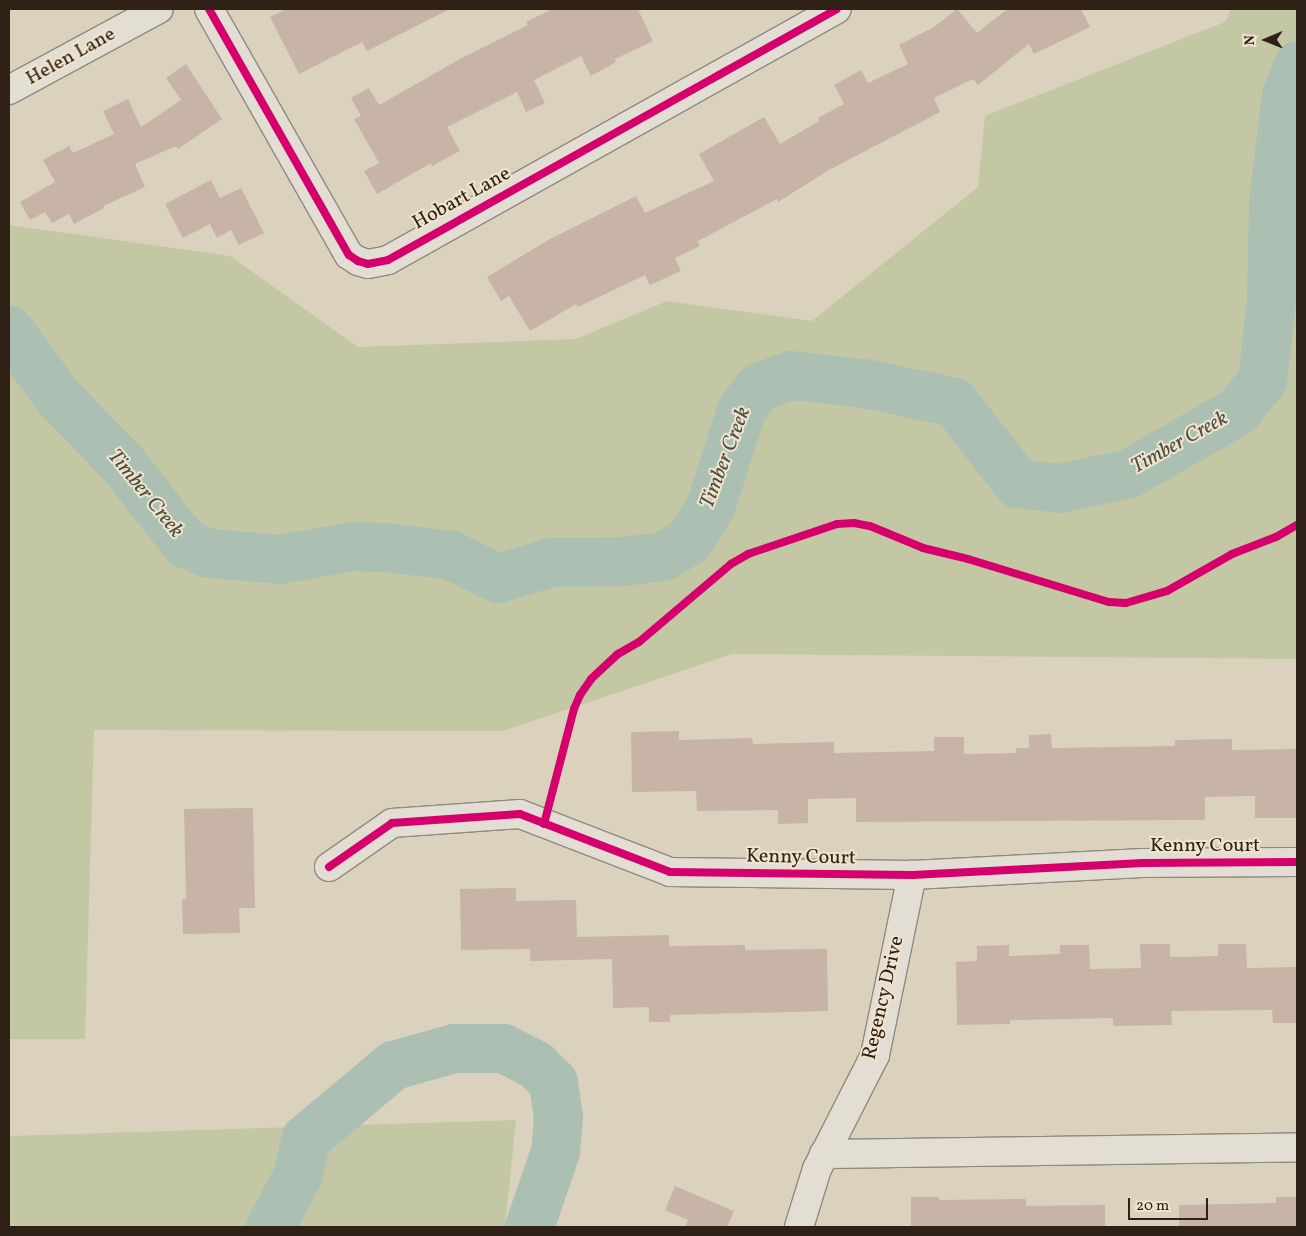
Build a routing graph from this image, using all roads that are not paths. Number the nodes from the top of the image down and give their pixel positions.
1 (159, 9) edge
2 (209, 9) edge
3 (837, 9) edge
4 (9, 90) edge
5 (1297, 862) edge
6 (329, 867) dead end
7 (912, 875) junction
8 (1297, 1148) edge
9 (824, 1154) junction
10 (799, 1227) edge

1 - 4 street, Helen Lane
2 - 3 street, Hobart Lane
5 - 7 street, Kenny Court
6 - 7 street, Kenny Court
7 - 9 street, Regency Drive
8 - 9 street
9 - 10 street, Regency Drive

